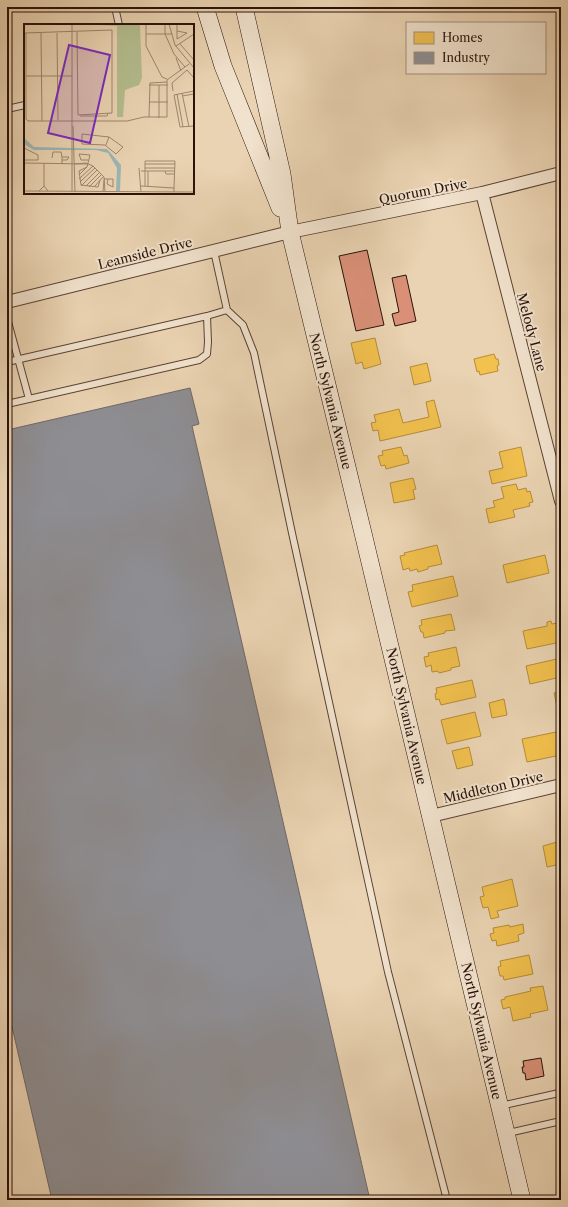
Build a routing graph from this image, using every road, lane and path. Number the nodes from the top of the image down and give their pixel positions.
1 (115, 7) edge
2 (205, 7) edge
3 (244, 7) edge
4 (119, 24) edge
5 (24, 105) edge
6 (7, 109) edge
7 (561, 173) edge
8 (482, 193) junction
9 (290, 232) junction
10 (214, 251) junction
11 (7, 302) edge
12 (227, 310) junction
13 (207, 316) junction
14 (7, 318) edge
15 (18, 359) junction
16 (7, 362) edge
17 (29, 399) junction
18 (7, 404) edge
19 (561, 501) edge
20 (561, 785) edge
21 (431, 816) junction
22 (559, 1093) dead end
23 (500, 1107) junction
24 (561, 1121) edge
25 (506, 1134) junction
26 (447, 1200) edge
27 (522, 1200) edge

1 - 4 lane
2 - 9 street, North Sylvania Avenue
3 - 9 street, North Sylvania Avenue
5 - 6 lane
7 - 8 street, Quorum Drive
8 - 9 street, Quorum Drive
8 - 19 street, Melody Lane
9 - 10 street, Leamside Drive
9 - 21 street, North Sylvania Avenue
10 - 11 street, Leamside Drive
10 - 12 lane
12 - 13 lane
12 - 26 lane
13 - 15 lane
13 - 17 lane
14 - 15 lane
15 - 16 lane
15 - 17 lane
17 - 18 lane
20 - 21 street, Middleton Drive
21 - 23 street, North Sylvania Avenue
22 - 23 lane
23 - 25 street, North Sylvania Avenue
24 - 25 lane
25 - 27 street, North Sylvania Avenue

